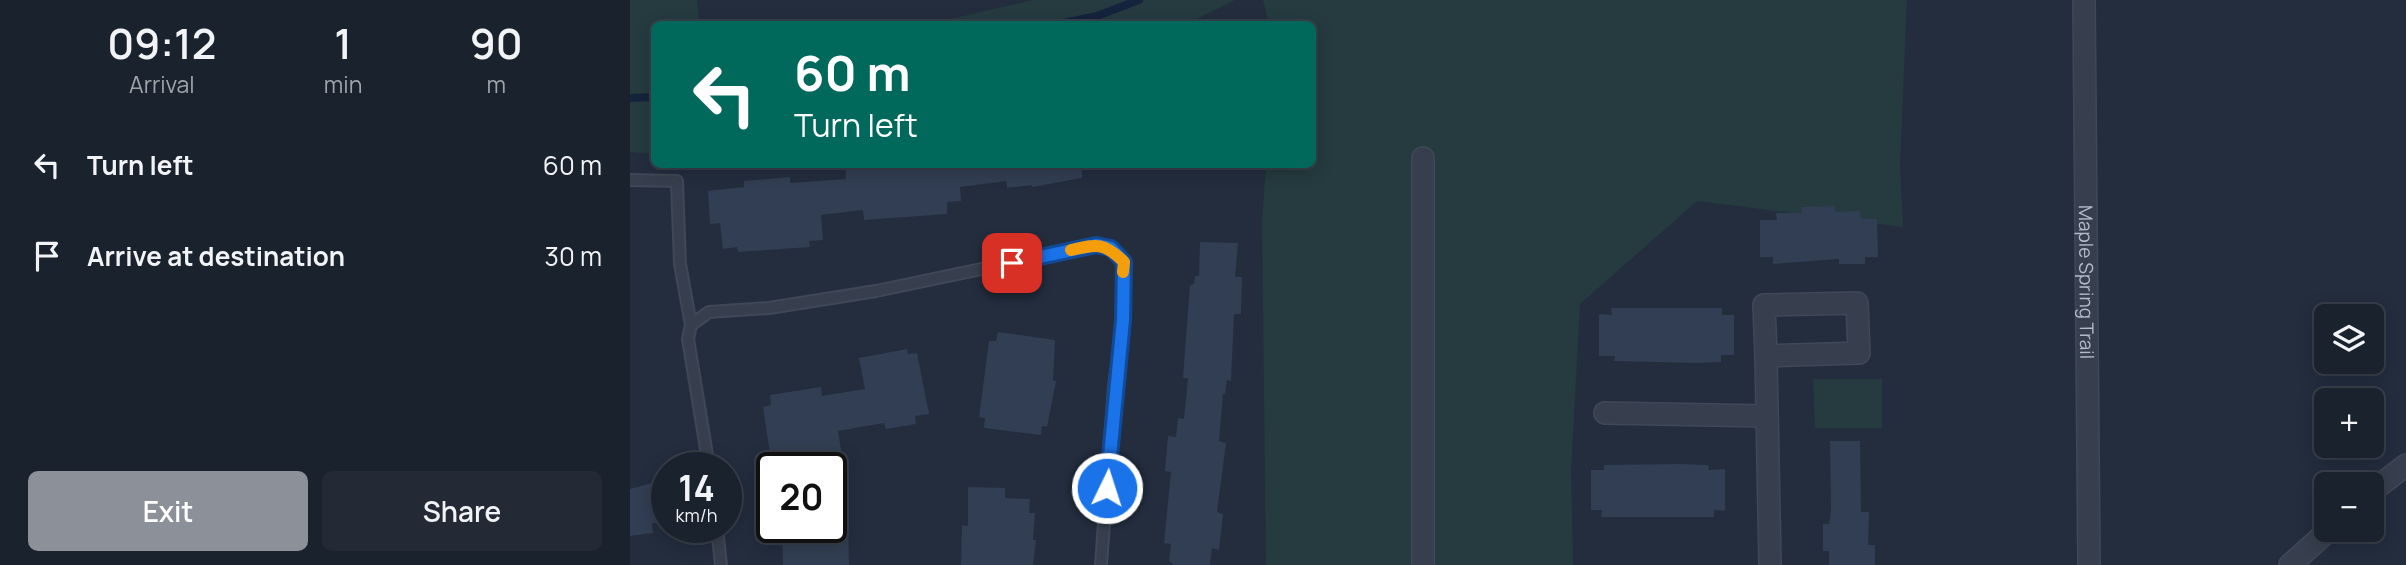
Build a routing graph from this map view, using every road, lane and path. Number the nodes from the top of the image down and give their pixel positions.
1 (2084, 0) edge
2 (1423, 158) dead end
3 (630, 180) edge
4 (691, 324) junction
5 (1766, 356) junction
6 (1605, 413) dead end
7 (1767, 416) junction
8 (707, 452) edge
9 (2406, 465) edge
10 (2384, 482) edge
11 (2316, 542) edge
12 (719, 543) edge
13 (721, 565) edge
14 (1101, 565) edge
15 (1423, 565) edge
16 (1770, 565) edge
17 (2089, 565) edge
18 (2290, 565) edge

1 - 17 street, Maple Spring Trail
2 - 15 street
3 - 4 lane
4 - 8 lane
4 - 14 lane
5 - 5 street
5 - 7 street
6 - 7 street
7 - 16 street
9 - 10 street
11 - 18 street
12 - 13 lane

